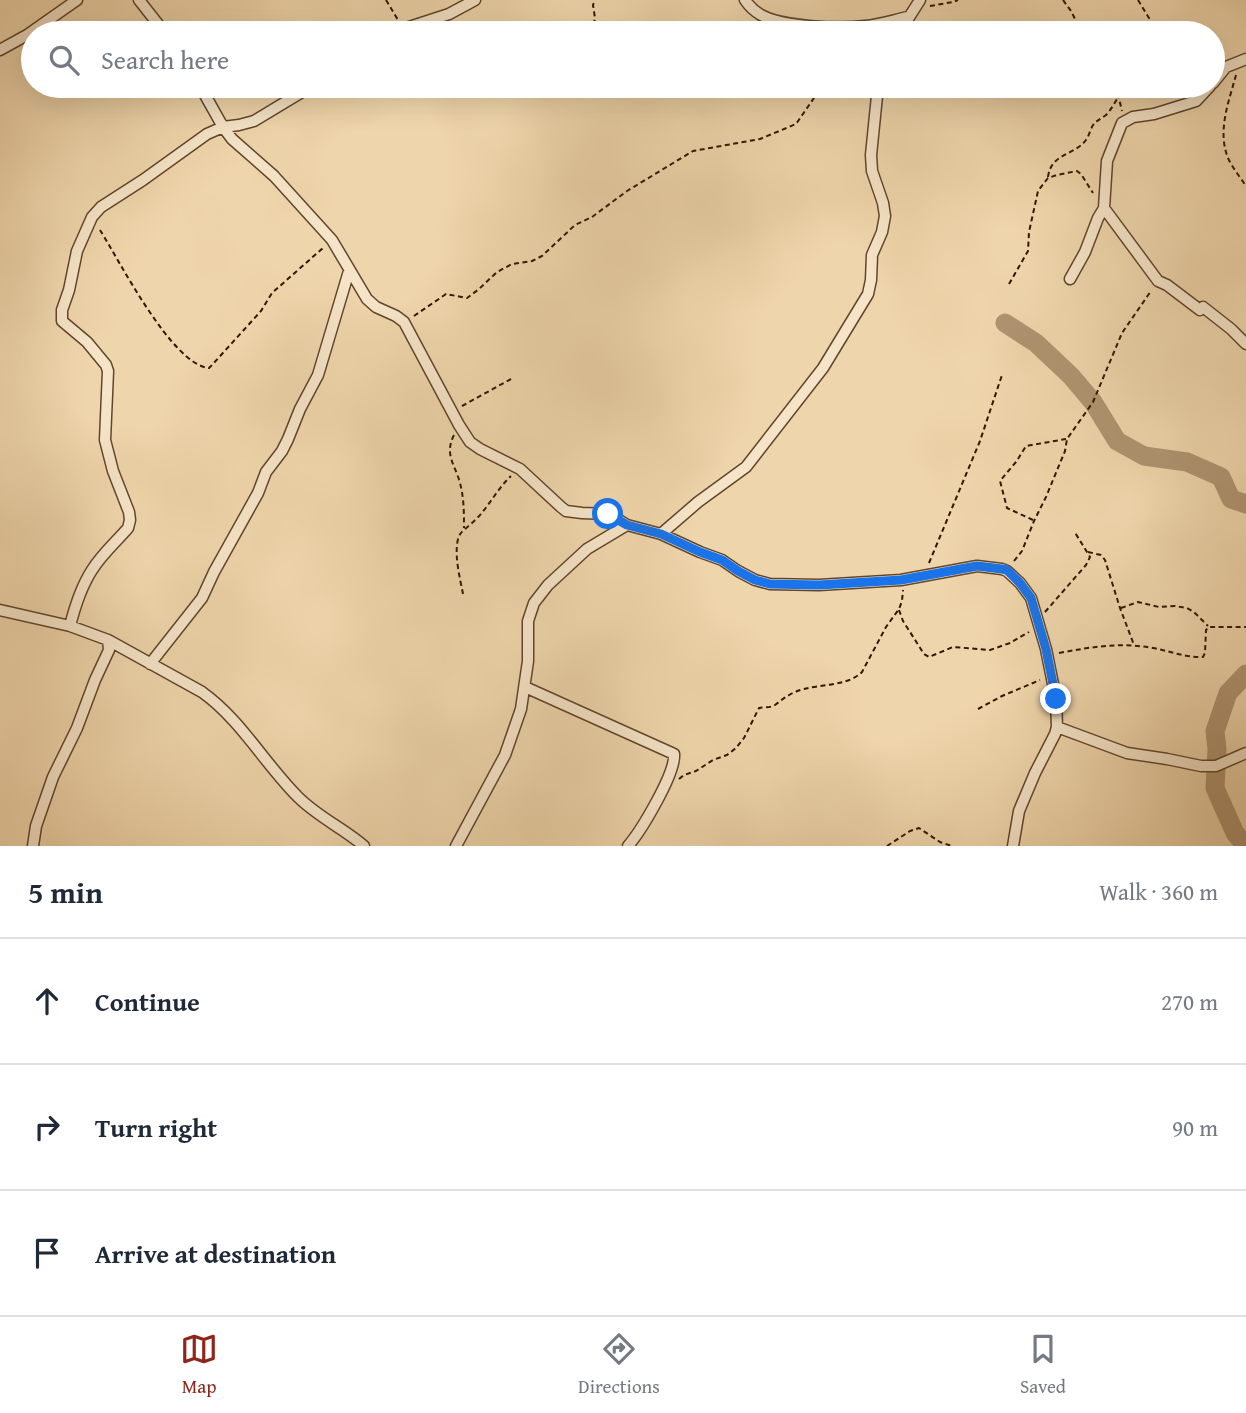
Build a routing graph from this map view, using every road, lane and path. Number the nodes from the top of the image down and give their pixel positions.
1 (78, 0) edge
2 (139, 0) edge
3 (386, 0) edge
4 (475, 0) edge
5 (595, 0) edge
6 (745, 0) edge
7 (920, 0) edge
8 (958, 0) edge
9 (1063, 0) edge
10 (1138, 0) edge
11 (908, 17) junction
12 (47, 21) edge
13 (156, 21) edge
14 (395, 21) edge
15 (429, 21) edge
16 (594, 21) edge
17 (779, 21) edge
18 (889, 21) edge
19 (906, 21) edge
20 (1076, 21) edge
21 (1151, 21) edge
22 (21, 38) edge
23 (0, 50) edge
24 (1243, 60) edge
25 (1225, 68) edge
26 (207, 98) edge
27 (292, 98) edge
28 (814, 98) edge
29 (877, 98) edge
30 (1118, 98) edge
31 (1119, 98) edge
32 (1199, 98) edge
33 (1122, 123) junction
34 (223, 127) junction
35 (1048, 178) junction
36 (1246, 186) edge
37 (1104, 208) junction
38 (92, 217) junction
39 (332, 240) junction
40 (349, 271) junction
41 (1070, 279) dead end
42 (1158, 281) junction
43 (1009, 284) dead end
44 (404, 322) junction
45 (1246, 344) edge
46 (1002, 375) dead end
47 (511, 379) dead end
48 (452, 412) junction
49 (459, 425) junction
50 (1068, 439) junction
51 (520, 469) junction
52 (1034, 521) junction
53 (627, 525) junction
54 (464, 530) junction
55 (1074, 531) dead end
56 (661, 534) junction
57 (1088, 552) junction
58 (1002, 569) junction
59 (923, 577) junction
60 (896, 580) junction
61 (463, 594) dead end
62 (1120, 608) junction
63 (899, 609) junction
64 (0, 610) edge
65 (1038, 623) junction
66 (70, 626) junction
67 (1246, 626) edge
68 (1209, 627) junction
69 (108, 640) junction
70 (1134, 646) junction
71 (1047, 656) junction
72 (150, 664) junction
73 (1051, 676) junction
74 (525, 687) junction
75 (978, 709) dead end
76 (1057, 727) junction
77 (1246, 753) edge
78 (662, 792) junction
79 (33, 846) edge
80 (364, 846) edge
81 (456, 846) edge
82 (628, 846) edge
83 (887, 846) edge
84 (952, 846) edge
85 (1013, 846) edge

1 - 12 street
2 - 13 street
3 - 14 path
4 - 15 street
5 - 16 path
6 - 17 street
7 - 11 street
8 - 11 path
9 - 20 path
10 - 21 path
11 - 18 street
11 - 19 street
22 - 23 street
24 - 25 street
24 - 36 path
26 - 34 street
27 - 34 street
28 - 44 path
29 - 56 street
30 - 35 path
31 - 33 path
32 - 33 street
33 - 37 street
34 - 38 street
34 - 39 street
35 - 37 path
35 - 43 path
37 - 41 street
37 - 42 street
38 - 39 path
38 - 66 street
39 - 40 street
40 - 44 street
40 - 72 street
42 - 45 street
42 - 50 path
44 - 48 street
46 - 59 path
47 - 48 path
48 - 49 street
49 - 51 street
49 - 54 path
50 - 52 path
50 - 52 path
51 - 53 street
51 - 54 path
52 - 58 path
53 - 56 street
53 - 74 street
54 - 61 path
55 - 57 path
56 - 60 street
57 - 62 path
57 - 65 path
58 - 59 street
58 - 65 street
59 - 60 street
60 - 63 path
62 - 68 path
62 - 70 path
63 - 65 path
63 - 78 path
64 - 66 street
65 - 71 street
66 - 69 street
67 - 68 path
68 - 70 path
69 - 72 street
69 - 79 street
70 - 71 path
71 - 73 street
72 - 80 street
73 - 75 path
73 - 76 street
74 - 78 street
74 - 81 street
76 - 77 street
76 - 85 street
78 - 82 street
83 - 84 path

